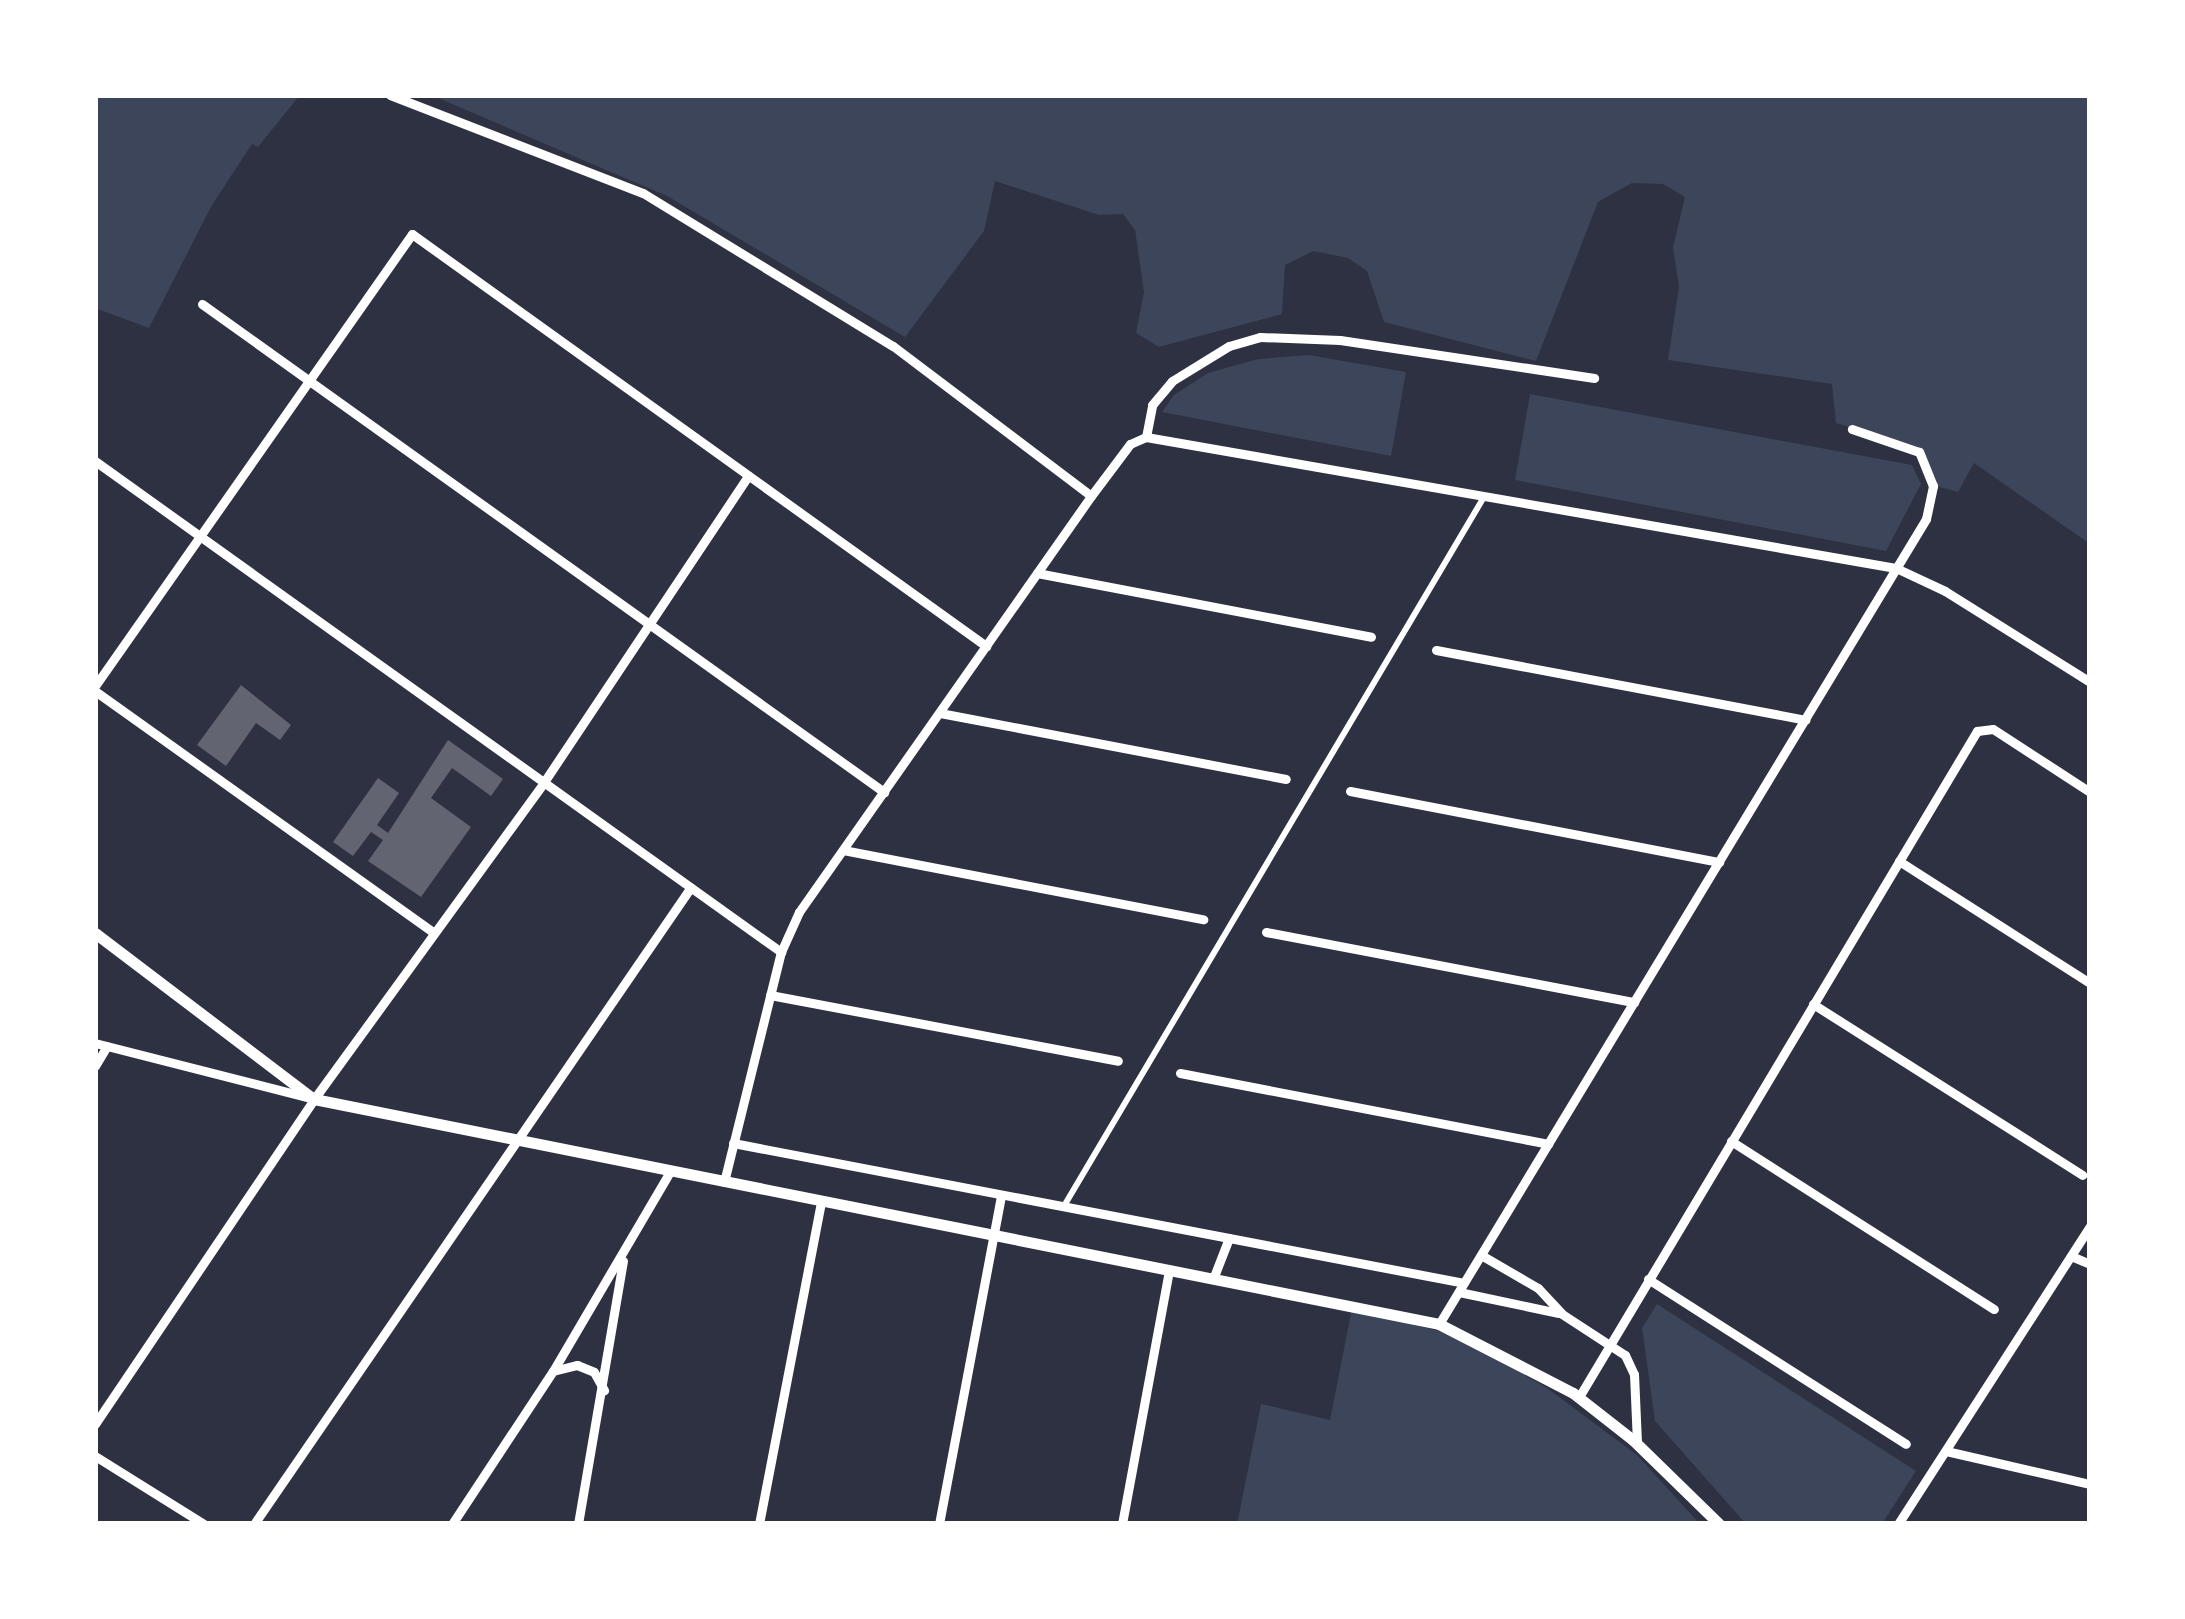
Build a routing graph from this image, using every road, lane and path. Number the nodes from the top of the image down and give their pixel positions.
1 (390, 95) edge
2 (202, 304) dead end
3 (1594, 378) dead end
4 (305, 379) junction
5 (1852, 429) dead end
6 (1146, 436) junction
7 (95, 462) edge
8 (748, 476) junction
9 (1091, 496) junction
10 (1484, 497) junction
11 (198, 534) junction
12 (1896, 568) junction
13 (1038, 573) junction
14 (648, 628) junction
15 (1371, 637) dead end
16 (986, 646) junction
17 (1436, 650) dead end
18 (2090, 682) edge
19 (95, 688) edge
20 (940, 713) junction
21 (1805, 720) junction
22 (1286, 779) dead end
23 (544, 782) junction
24 (1350, 791) dead end
25 (884, 792) junction
26 (2090, 792) edge
27 (844, 850) junction
28 (1719, 862) junction
29 (1899, 862) junction
30 (691, 887) junction
31 (1202, 920) dead end
32 (433, 932) junction
33 (1266, 932) dead end
34 (95, 933) edge
35 (781, 952) junction
36 (2090, 982) edge
37 (770, 994) junction
38 (1634, 1002) junction
39 (1813, 1004) junction
40 (95, 1043) edge
41 (107, 1046) junction
42 (1118, 1061) dead end
43 (95, 1066) edge
44 (1180, 1074) dead end
45 (314, 1098) junction
46 (514, 1140) junction
47 (1731, 1142) junction
48 (733, 1143) junction
49 (1548, 1144) junction
50 (669, 1172) junction
51 (2082, 1175) dead end
52 (724, 1182) junction
53 (1001, 1196) junction
54 (821, 1202) junction
55 (1062, 1207) junction
56 (2090, 1226) edge
57 (994, 1236) junction
58 (1230, 1238) junction
59 (624, 1253) junction
60 (1481, 1256) junction
61 (2071, 1256) junction
62 (2090, 1264) edge
63 (1169, 1271) junction
64 (1213, 1279) junction
65 (1648, 1279) junction
66 (1462, 1287) junction
67 (1994, 1309) dead end
68 (1562, 1314) junction
69 (1439, 1324) junction
70 (1610, 1342) junction
71 (554, 1371) junction
72 (605, 1393) junction
73 (1578, 1397) junction
74 (95, 1424) edge
75 (1637, 1444) junction
76 (1906, 1444) dead end
77 (1946, 1450) junction
78 (95, 1456) edge
79 (2090, 1484) edge
80 (204, 1524) edge
81 (254, 1524) edge
82 (452, 1524) edge
83 (578, 1524) edge
84 (759, 1524) edge
85 (939, 1524) edge
86 (1122, 1524) edge
87 (1719, 1524) edge
88 (1898, 1524) edge

1 - 9 street
2 - 4 street
3 - 6 street
4 - 8 street
4 - 11 street
4 - 14 street
5 - 12 street
6 - 9 street
6 - 10 street
7 - 11 street
8 - 14 street
8 - 16 street
9 - 13 street
10 - 12 street
10 - 55 street
11 - 19 street
11 - 23 street
12 - 18 street
12 - 21 street
13 - 15 street
13 - 16 street
14 - 23 street
14 - 25 street
16 - 20 street
17 - 21 street
19 - 32 street
20 - 22 street
20 - 25 street
21 - 28 street
23 - 30 street
23 - 32 street
24 - 28 street
25 - 27 street
26 - 29 street
27 - 31 street
27 - 35 street
28 - 38 street
29 - 36 street
29 - 39 street
30 - 35 street
30 - 46 street
32 - 45 street
33 - 38 street
34 - 45 street
35 - 37 street
37 - 42 street
37 - 48 street
38 - 49 street
39 - 47 street
39 - 51 street
40 - 41 street
41 - 43 street
41 - 45 street
44 - 49 street
45 - 46 street
45 - 74 street
46 - 50 street
46 - 81 street
47 - 65 street
47 - 67 street
48 - 52 street
48 - 53 street
49 - 60 street
50 - 52 street
50 - 59 street
52 - 54 street
53 - 55 street
53 - 57 street
54 - 57 street
54 - 84 street
55 - 58 street
56 - 61 street
57 - 63 street
57 - 85 street
58 - 64 street
58 - 66 street
59 - 71 street
59 - 72 street
60 - 66 street
60 - 68 street
61 - 62 street
61 - 77 street
63 - 64 street
63 - 86 street
64 - 69 street
65 - 70 street
65 - 76 street
66 - 68 street
66 - 69 street
68 - 70 street
69 - 73 street
70 - 73 street
70 - 75 street
71 - 72 street
71 - 82 street
72 - 83 street
73 - 75 street
75 - 87 street
77 - 79 street
77 - 88 street
78 - 80 street

